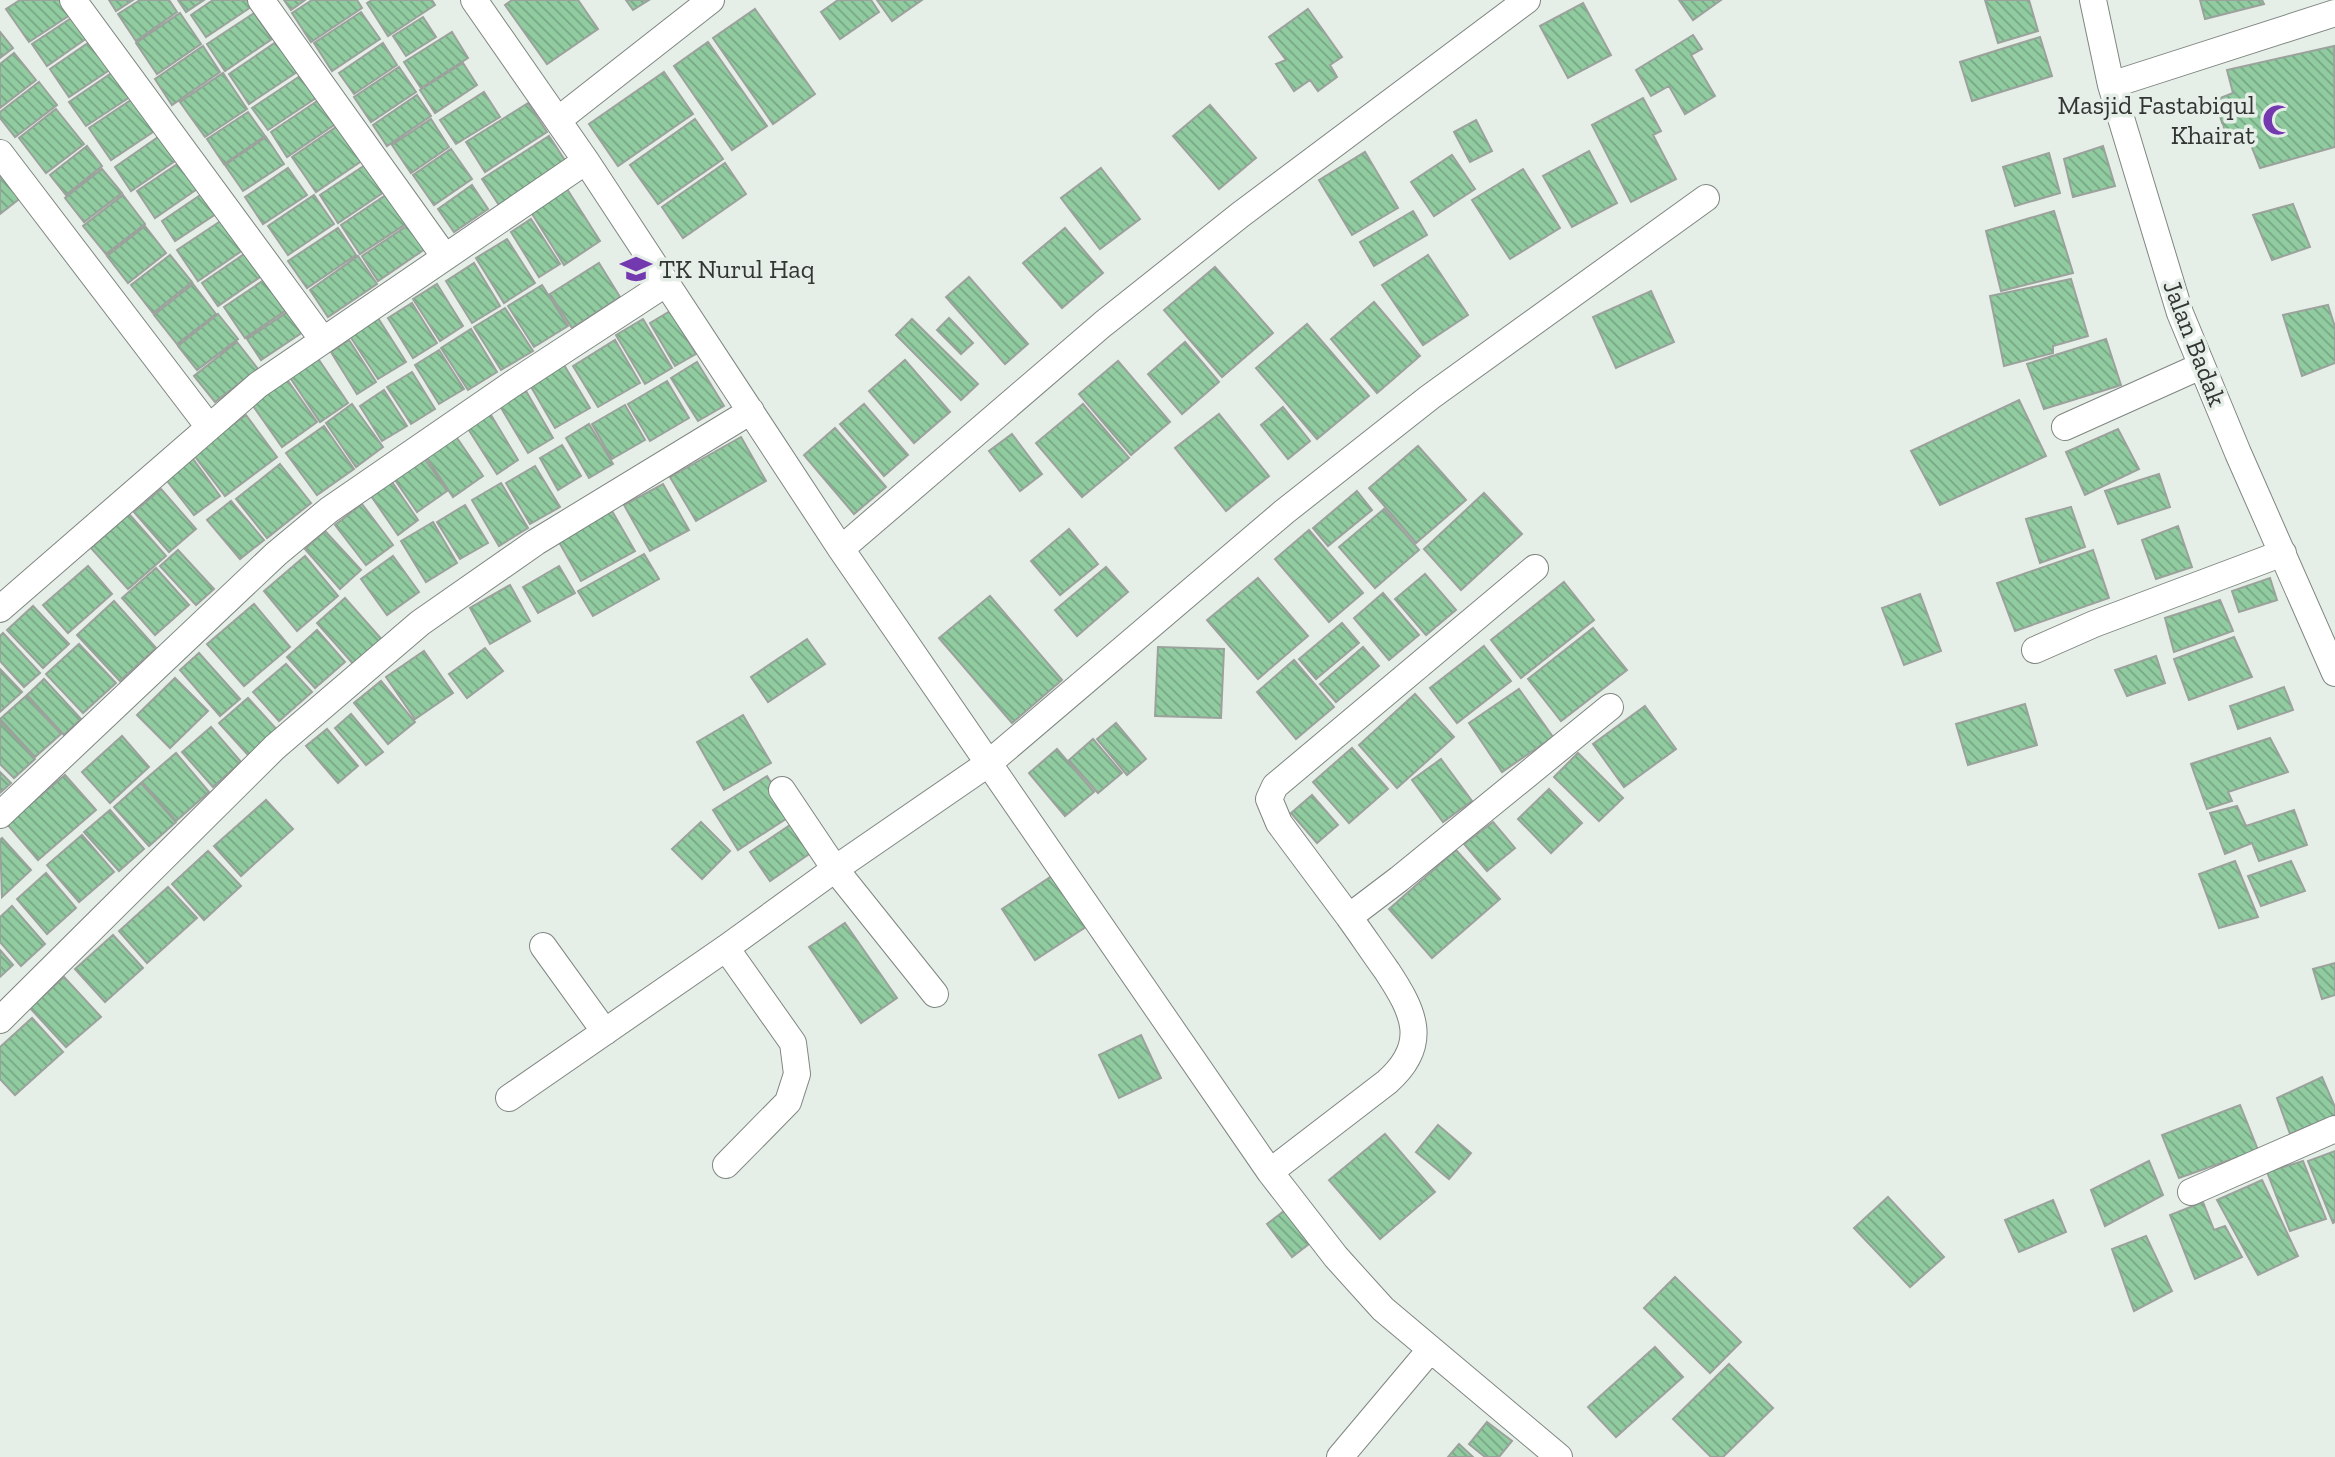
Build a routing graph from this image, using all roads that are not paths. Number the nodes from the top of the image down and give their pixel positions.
1 (73, 0) edge
2 (261, 0) edge
3 (474, 0) edge
4 (711, 0) edge
5 (1527, 0) edge
6 (2093, 0) edge
7 (2335, 13) edge
8 (2110, 85) junction
9 (558, 120) junction
10 (0, 153) edge
11 (586, 161) junction
12 (1706, 198) dead end
13 (445, 257) junction
14 (665, 284) junction
15 (323, 340) junction
16 (2201, 366) junction
17 (751, 411) junction
18 (209, 426) junction
19 (2065, 427) dead end
20 (841, 549) junction
21 (2283, 553) junction
22 (1535, 568) dead end
23 (0, 609) edge
24 (2035, 650) dead end
25 (2335, 673) edge
26 (1610, 707) dead end
27 (989, 763) junction
28 (782, 790) dead end
29 (0, 815) edge
30 (835, 869) junction
31 (1349, 917) junction
32 (543, 946) dead end
33 (726, 948) junction
34 (935, 994) dead end
35 (0, 1020) edge
36 (605, 1032) junction
37 (509, 1098) dead end
38 (2335, 1129) edge
39 (726, 1166) dead end
40 (1270, 1172) junction
41 (2192, 1192) dead end
42 (1430, 1350) junction
43 (1340, 1457) edge
44 (1559, 1457) edge

1 - 15 street
2 - 13 street
3 - 9 street
4 - 9 street
5 - 20 street
6 - 8 street, Jalan Badak
7 - 8 street
8 - 16 street, Jalan Badak
9 - 11 street
10 - 18 street
11 - 13 street
11 - 14 street
12 - 27 street
13 - 15 street
14 - 17 street
14 - 29 street
15 - 18 street
16 - 19 street
16 - 21 street, Jalan Badak
17 - 20 street
17 - 35 street
18 - 23 street
20 - 27 street
21 - 24 street
21 - 25 street, Jalan Badak
22 - 31 street
26 - 31 street
27 - 30 street
27 - 40 street
28 - 30 street
30 - 33 street
30 - 34 street
31 - 40 street
32 - 36 street
33 - 36 street
33 - 39 street
36 - 37 street
38 - 41 street
40 - 42 street
42 - 43 street
42 - 44 street

